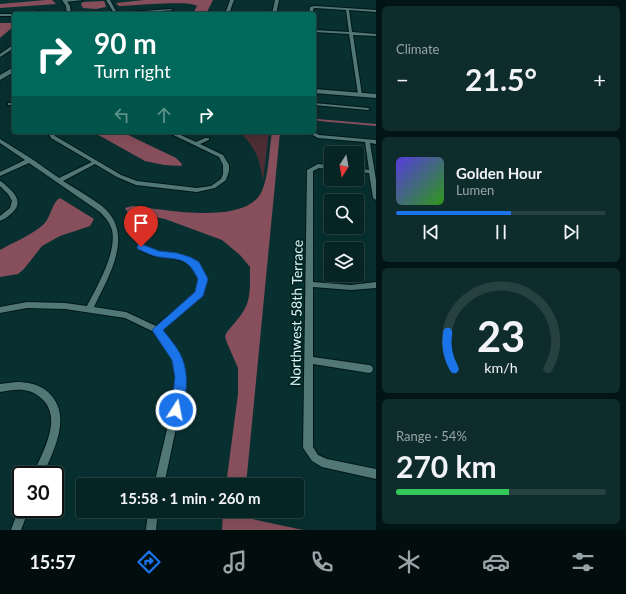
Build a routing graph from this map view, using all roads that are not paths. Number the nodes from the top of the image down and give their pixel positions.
1 (81, 0) edge
2 (108, 0) edge
3 (232, 0) edge
4 (277, 0) edge
5 (67, 1) edge
6 (347, 9) junction
7 (171, 10) dead end
8 (376, 11) edge
9 (69, 12) edge
10 (73, 12) edge
11 (115, 12) edge
12 (150, 12) edge
13 (228, 12) edge
14 (274, 12) edge
15 (311, 12) edge
16 (12, 14) edge
17 (0, 15) edge
18 (316, 32) edge
19 (351, 34) junction
20 (376, 35) edge
21 (12, 50) edge
22 (0, 56) edge
23 (12, 70) edge
24 (12, 74) edge
25 (0, 78) edge
26 (0, 82) edge
27 (316, 89) edge
28 (359, 93) junction
29 (376, 94) edge
30 (316, 104) edge
31 (368, 109) dead end
32 (52, 134) edge
33 (174, 134) edge
34 (316, 134) edge
35 (207, 139) dead end
36 (1, 140) edge
37 (367, 141) junction
38 (376, 142) edge
39 (197, 144) junction
40 (30, 160) junction
41 (96, 162) junction
42 (324, 167) edge
43 (364, 171) edge
44 (372, 172) junction
45 (0, 174) edge
46 (60, 180) junction
47 (0, 183) edge
48 (376, 198) edge
49 (0, 219) edge
50 (141, 247) dead end
51 (310, 284) junction
52 (376, 285) edge
53 (0, 310) edge
54 (89, 310) junction
55 (157, 330) junction
56 (309, 360) junction
57 (369, 369) dead end
58 (0, 388) edge
59 (42, 466) edge
60 (376, 474) edge
61 (161, 478) edge
62 (21, 518) edge
63 (152, 518) edge
64 (16, 530) edge
65 (151, 530) edge

1 - 5 street
2 - 11 street
3 - 13 street
4 - 14 street
5 - 9 street
5 - 10 street
6 - 8 street
6 - 15 street
6 - 19 street
7 - 12 street
16 - 17 street
18 - 19 street
19 - 20 street
19 - 28 street
21 - 22 street
23 - 25 street
24 - 26 street
27 - 28 street
28 - 29 street
30 - 31 street
32 - 41 street
33 - 39 street
34 - 37 street
35 - 39 street
36 - 40 street
37 - 38 street
37 - 44 street
39 - 41 street
40 - 45 street
40 - 46 street
41 - 46 street
42 - 51 street, Northwest 58th Terrace
43 - 44 street
44 - 48 street
46 - 54 street
47 - 49 street
50 - 55 street
51 - 52 street
51 - 56 street, Northwest 58th Terrace
53 - 54 street
54 - 55 street
55 - 61 street
56 - 57 street
56 - 60 street, Northwest 58th Terrace
58 - 59 street
62 - 64 street
63 - 65 street

